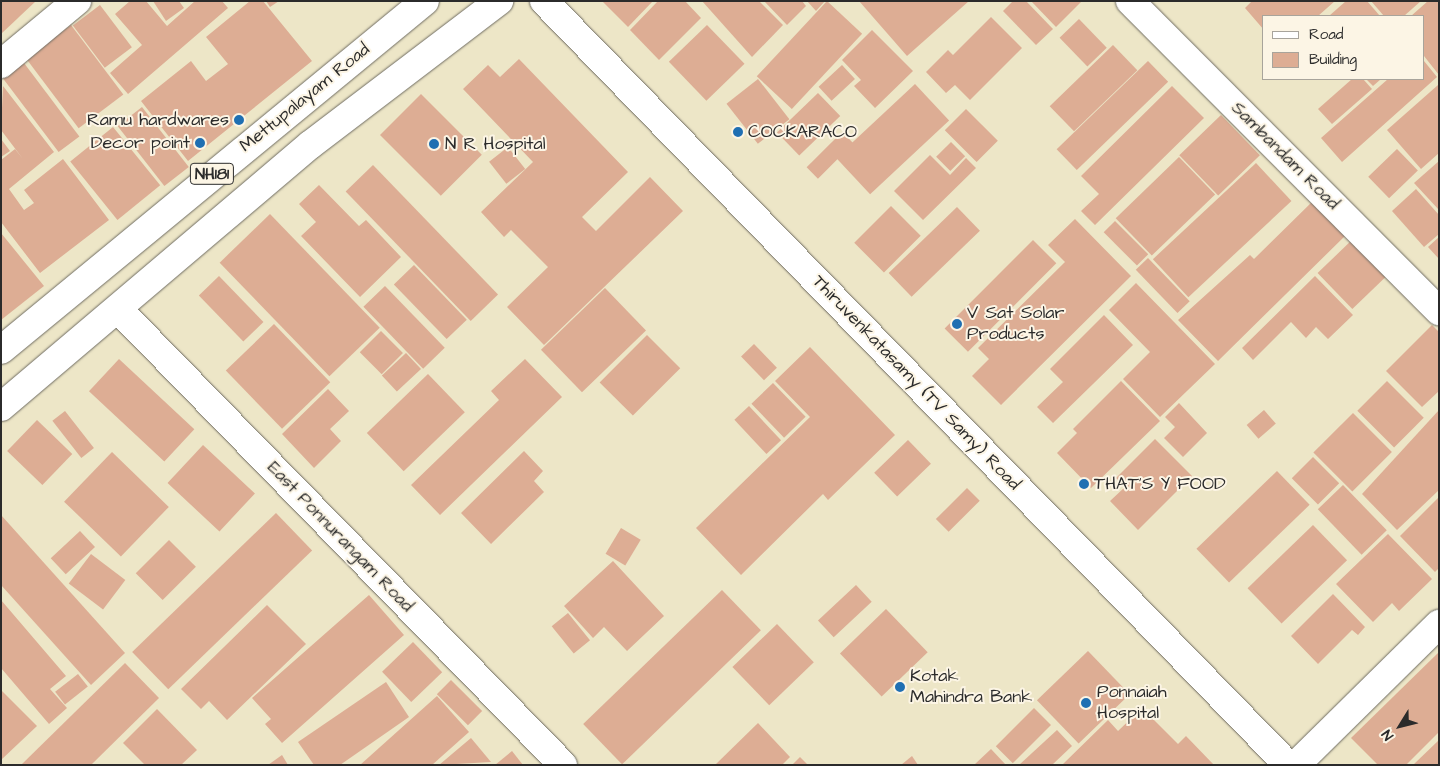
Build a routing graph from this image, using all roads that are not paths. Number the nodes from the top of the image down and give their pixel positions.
1 (77, 1) edge
2 (425, 1) edge
3 (499, 1) edge
4 (544, 1) edge
5 (1130, 1) edge
6 (1, 64) edge
7 (118, 309) junction
8 (1439, 310) edge
9 (1, 350) edge
10 (1, 407) edge
11 (1439, 624) edge
12 (562, 765) edge
13 (1288, 765) edge
14 (1296, 765) edge

1 - 6 main road
2 - 9 main road, Mettupalayam Road / NH181
3 - 7 main road, NH181
4 - 13 main road, Thiruvenkatasamy (TV Samy) Road
5 - 8 main road, Sambandam Road
7 - 10 main road, NH181
7 - 12 main road, East Ponnurangam Road
11 - 14 main road

